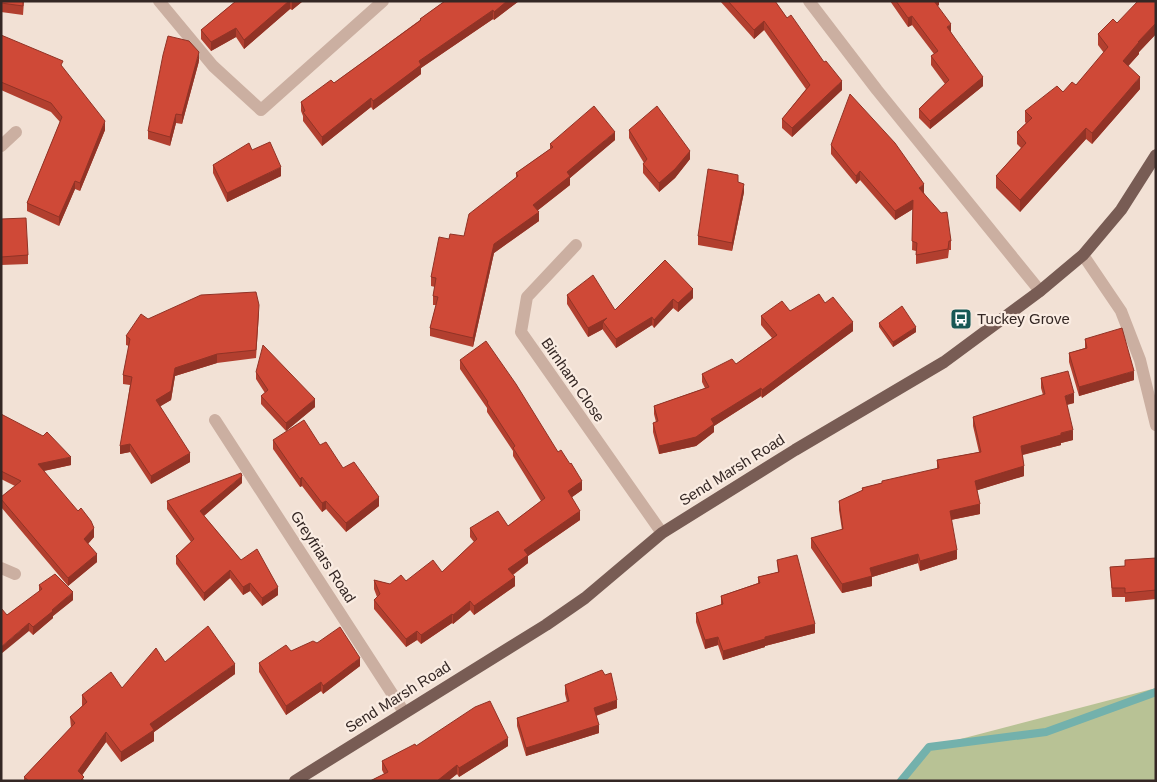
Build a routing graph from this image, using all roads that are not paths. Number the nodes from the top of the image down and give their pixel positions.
1 (159, 1) edge
2 (384, 1) edge
3 (809, 1) edge
4 (16, 132) dead end
5 (1, 146) edge
6 (1156, 155) edge
7 (576, 245) dead end
8 (1083, 255) junction
9 (1040, 291) junction
10 (215, 420) dead end
11 (1156, 425) edge
12 (662, 533) junction
13 (1, 568) edge
14 (15, 574) dead end
15 (404, 712) junction
16 (295, 781) edge

1 - 2 street
3 - 9 street
4 - 5 street
6 - 8 main road, Send Marsh Road
7 - 12 street, Birnham Close
8 - 9 main road, Send Marsh Road
8 - 11 street
9 - 12 main road, Send Marsh Road
10 - 15 street, Greyfriars Road
12 - 15 main road, Send Marsh Road
13 - 14 street
15 - 16 main road, Send Marsh Road

